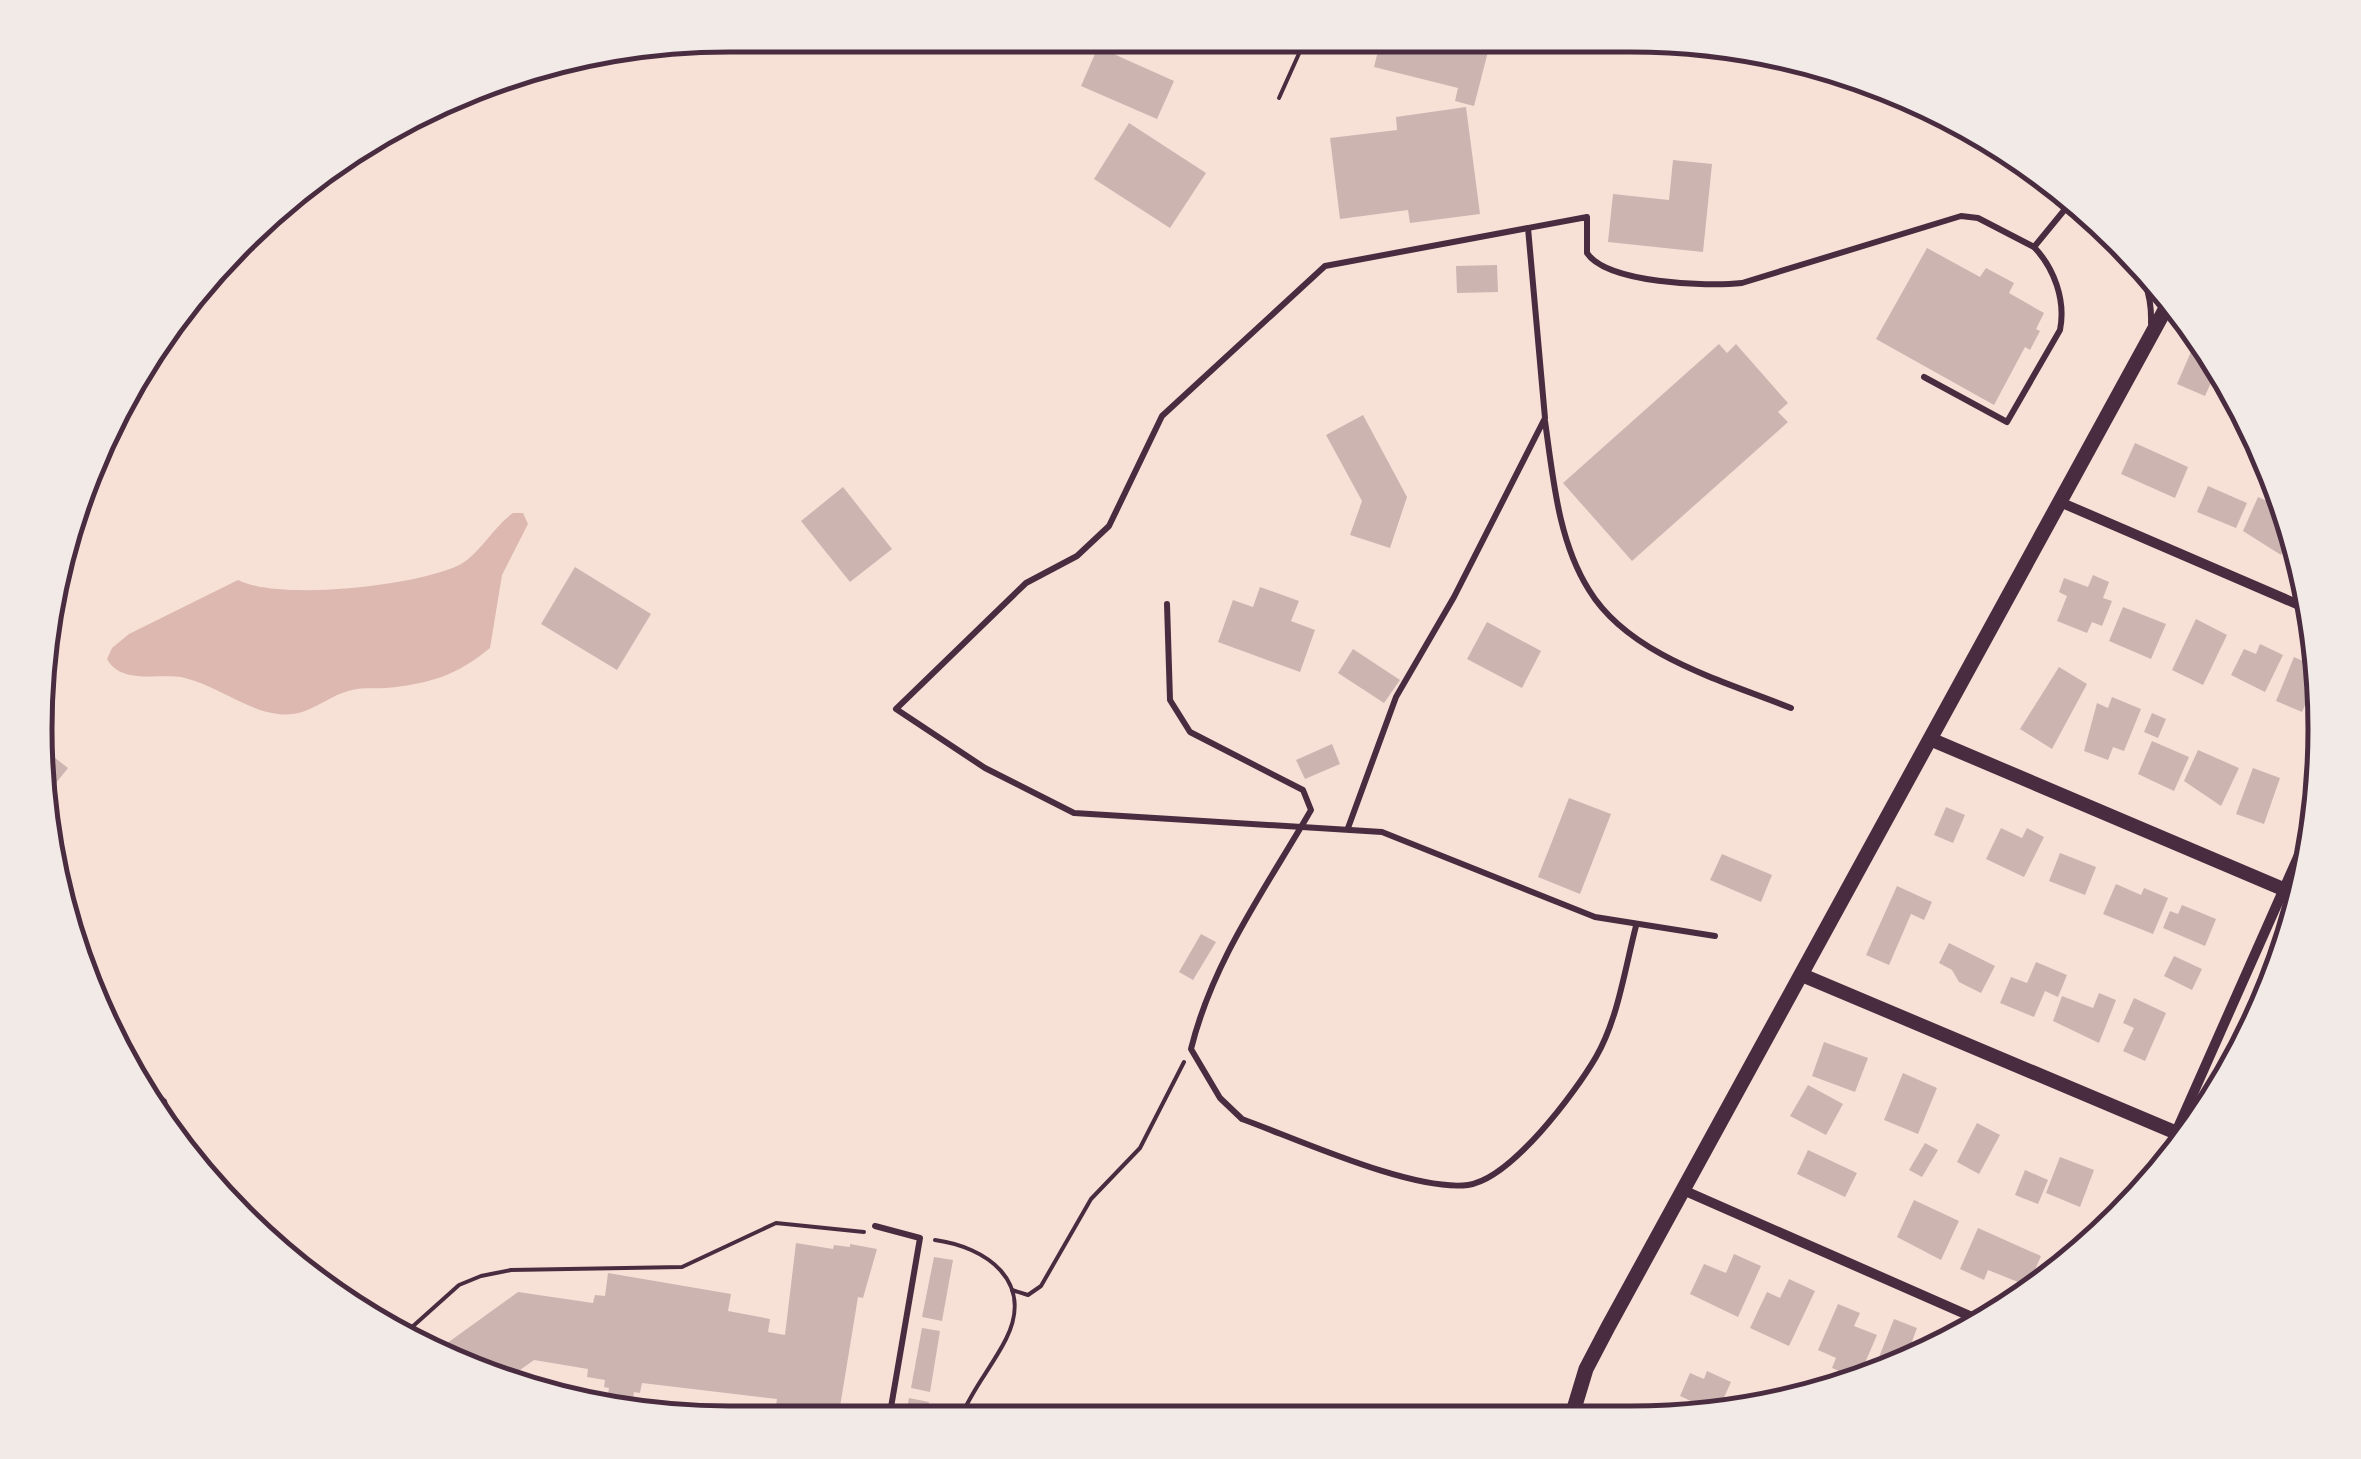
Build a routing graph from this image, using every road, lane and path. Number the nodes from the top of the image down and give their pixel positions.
1 (1300, 52) edge
2 (1279, 98) dead end
3 (2065, 210) edge
4 (1528, 228) junction
5 (2034, 247) junction
6 (2147, 291) edge
7 (2164, 311) edge
8 (2150, 336) junction
9 (1924, 377) dead end
10 (1544, 418) junction
11 (2060, 502) junction
12 (2296, 602) edge
13 (1166, 604) dead end
14 (1791, 708) dead end
15 (1930, 739) junction
16 (1348, 828) junction
17 (1300, 829) junction
18 (2295, 863) edge
19 (2283, 889) junction
20 (2288, 891) edge
21 (1636, 926) junction
22 (1715, 936) dead end
23 (1802, 975) junction
24 (1191, 1048) junction
25 (2176, 1132) joint
26 (1683, 1190) junction
27 (875, 1226) joint
28 (920, 1238) junction
29 (1012, 1290) junction
30 (1970, 1316) edge
31 (412, 1327) edge
32 (891, 1406) edge
33 (965, 1406) edge
34 (1575, 1406) edge

1 - 2 path
3 - 5 lane
4 - 5 lane
4 - 10 lane
4 - 17 lane
5 - 9 lane
6 - 8 lane
7 - 8 main road
8 - 11 main road
10 - 14 lane
10 - 16 lane
11 - 12 street
11 - 15 main road
13 - 17 lane
15 - 19 street
15 - 23 main road
16 - 17 lane
16 - 21 lane
17 - 24 lane
18 - 19 street
19 - 20 street
19 - 25 street
21 - 22 lane
21 - 24 lane
23 - 25 street
23 - 26 main road
24 - 29 path
26 - 30 street
26 - 34 main road
27 - 28 lane
27 - 31 path
28 - 29 path
28 - 32 lane
29 - 33 path

